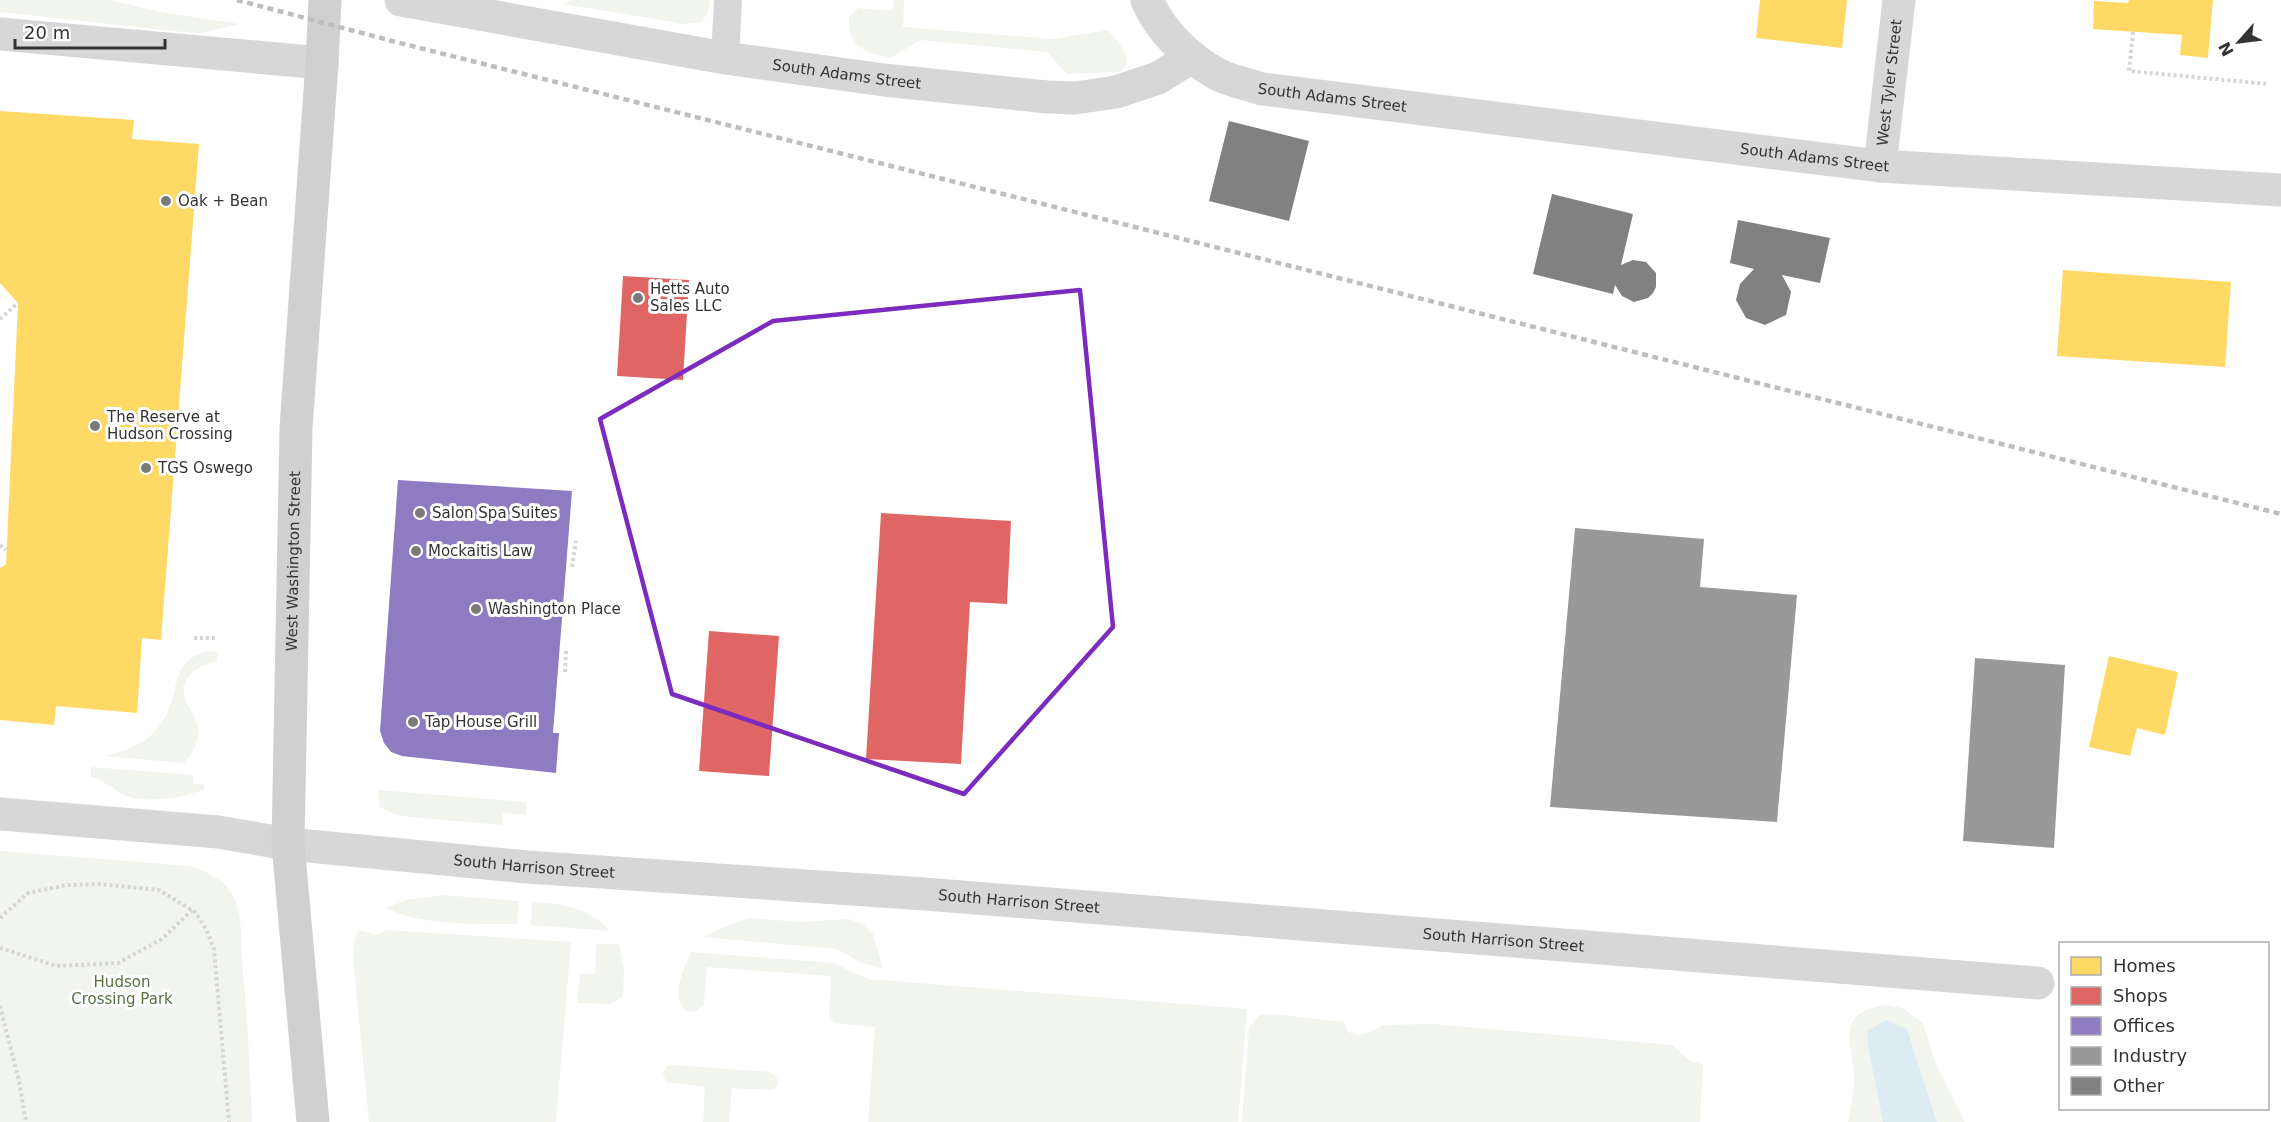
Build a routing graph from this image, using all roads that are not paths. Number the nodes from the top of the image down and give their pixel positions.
1 (324, 0) edge
2 (402, 0) edge
3 (728, 0) edge
4 (1147, 0) edge
5 (1899, 0) edge
6 (0, 34) edge
7 (1192, 57) junction
8 (725, 58) junction
9 (322, 63) junction
10 (1880, 166) junction
11 (2281, 190) edge
12 (0, 814) edge
13 (288, 844) junction
14 (2038, 983) dead end
15 (313, 1122) edge

1 - 9 main road, West Washington Street
2 - 8 street, South Adams Street
3 - 8 lane
4 - 7 street
5 - 10 street, West Tyler Street
6 - 9 street
7 - 8 street, South Adams Street
7 - 10 street, South Adams Street
9 - 13 main road, West Washington Street
10 - 11 street, South Adams Street
12 - 13 street, South Harrison Street
13 - 14 street, South Harrison Street
13 - 15 main road, West Washington Street

